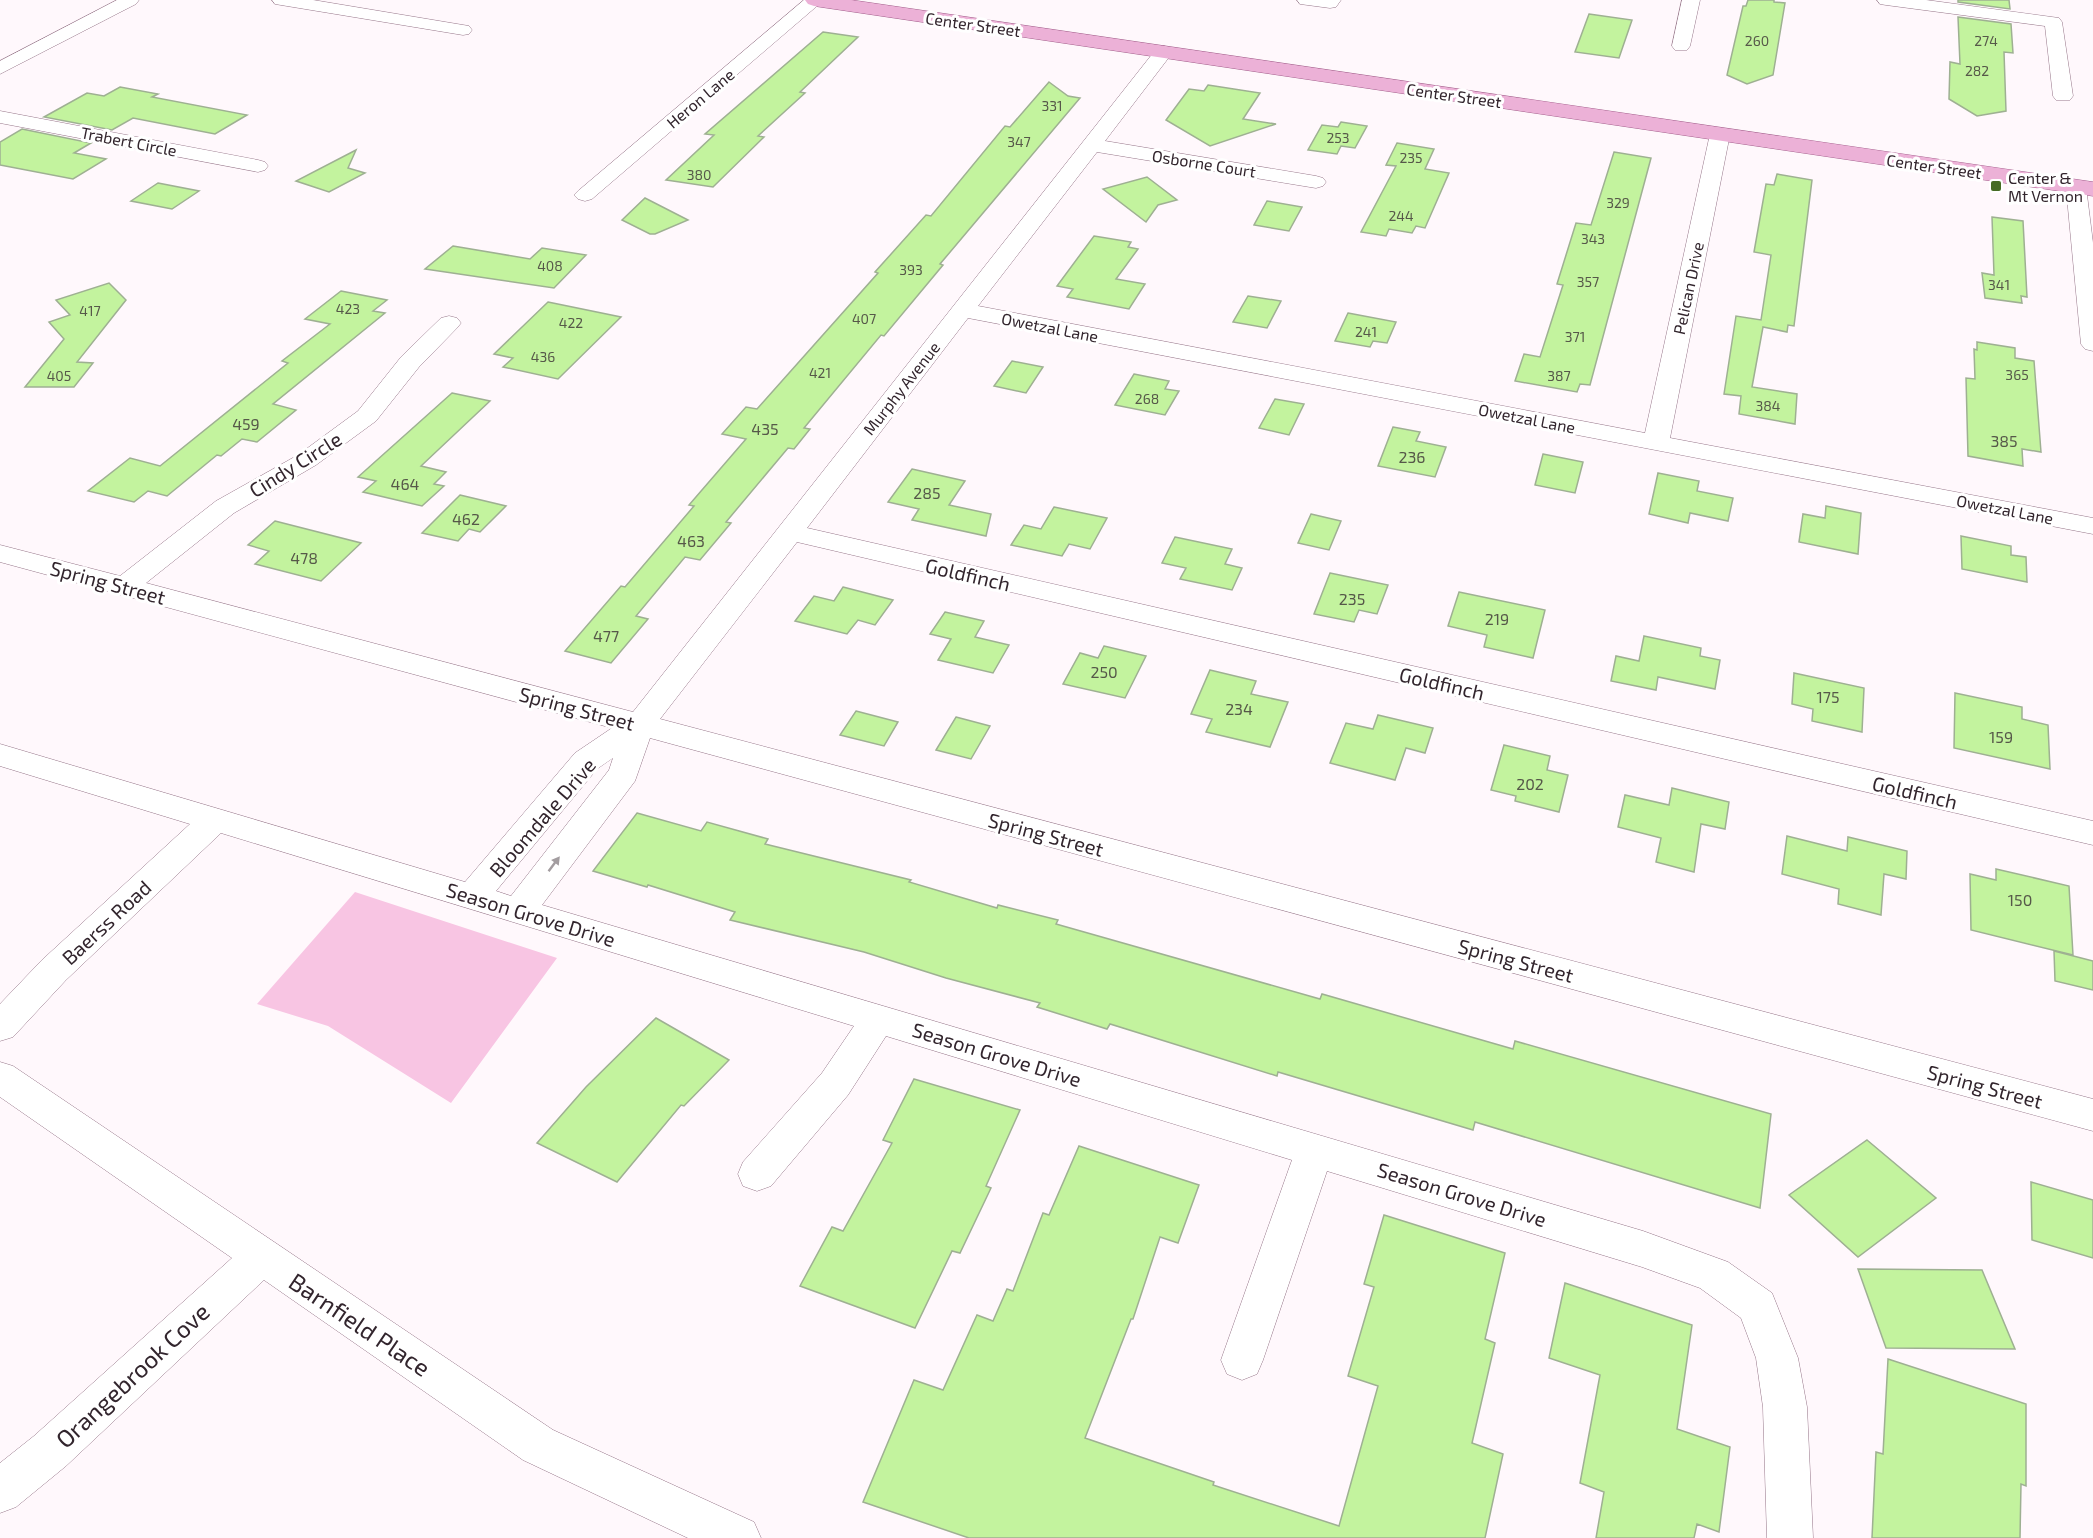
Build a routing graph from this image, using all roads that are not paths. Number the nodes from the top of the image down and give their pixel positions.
1 (130, 0) edge
2 (281, 0) edge
3 (815, 0) edge
4 (1306, 0) edge
5 (1332, 0) edge
6 (1691, 0) edge
7 (1886, 0) edge
8 (463, 30) dead end
9 (1681, 46) dead end
10 (1164, 52) junction
11 (0, 68) edge
12 (2063, 96) dead end
13 (0, 117) edge
14 (1720, 134) junction
15 (1091, 145) junction
16 (258, 166) dead end
17 (1316, 182) dead end
18 (2085, 188) edge
19 (585, 195) dead end
20 (962, 310) junction
21 (448, 323) dead end
22 (2093, 344) edge
23 (1656, 443) junction
24 (2093, 526) edge
25 (790, 532) junction
26 (0, 554) edge
27 (124, 587) junction
28 (639, 725) junction
29 (0, 755) edge
30 (215, 820) junction
31 (2093, 833) edge
32 (473, 896) junction
33 (519, 910) junction
34 (879, 1018) junction
35 (0, 1027) edge
36 (0, 1077) edge
37 (2093, 1115) edge
38 (1315, 1150) junction
39 (757, 1174) dead end
40 (261, 1257) junction
41 (1242, 1360) dead end
42 (0, 1491) edge
43 (738, 1538) edge
44 (1790, 1538) edge

1 - 11 street
2 - 8 street
3 - 10 main road, Center Street
3 - 19 street, Heron Lane
4 - 5 street
6 - 9 street
7 - 12 street
10 - 14 main road, Center Street
10 - 15 street, Murphy Avenue
13 - 16 street, Trabert Circle
14 - 18 main road, Center Street
14 - 23 street, Pelican Drive
15 - 17 street, Osborne Court
15 - 20 street, Murphy Avenue
18 - 22 street
20 - 23 street, Owetzal Lane
20 - 25 street, Murphy Avenue
21 - 27 street, Cindy Circle
23 - 24 street, Owetzal Lane
25 - 28 street, Murphy Avenue
25 - 31 street, Goldfinch
26 - 27 street, Spring Street
27 - 28 street, Spring Street
28 - 32 street, Bloomdale Drive
33 -> 28 street, Bloomdale Drive
28 - 37 street, Spring Street
29 - 30 street, Season Grove Drive
30 - 32 street, Season Grove Drive
30 - 35 street, Baerss Road
32 - 33 street, Season Grove Drive
33 - 34 street, Season Grove Drive
34 - 38 street, Season Grove Drive
34 - 39 street
36 - 40 street, Barnfield Place
38 - 41 street
38 - 44 street, Season Grove Drive
40 - 42 street, Orangebrook Cove
40 - 43 street, Barnfield Place

